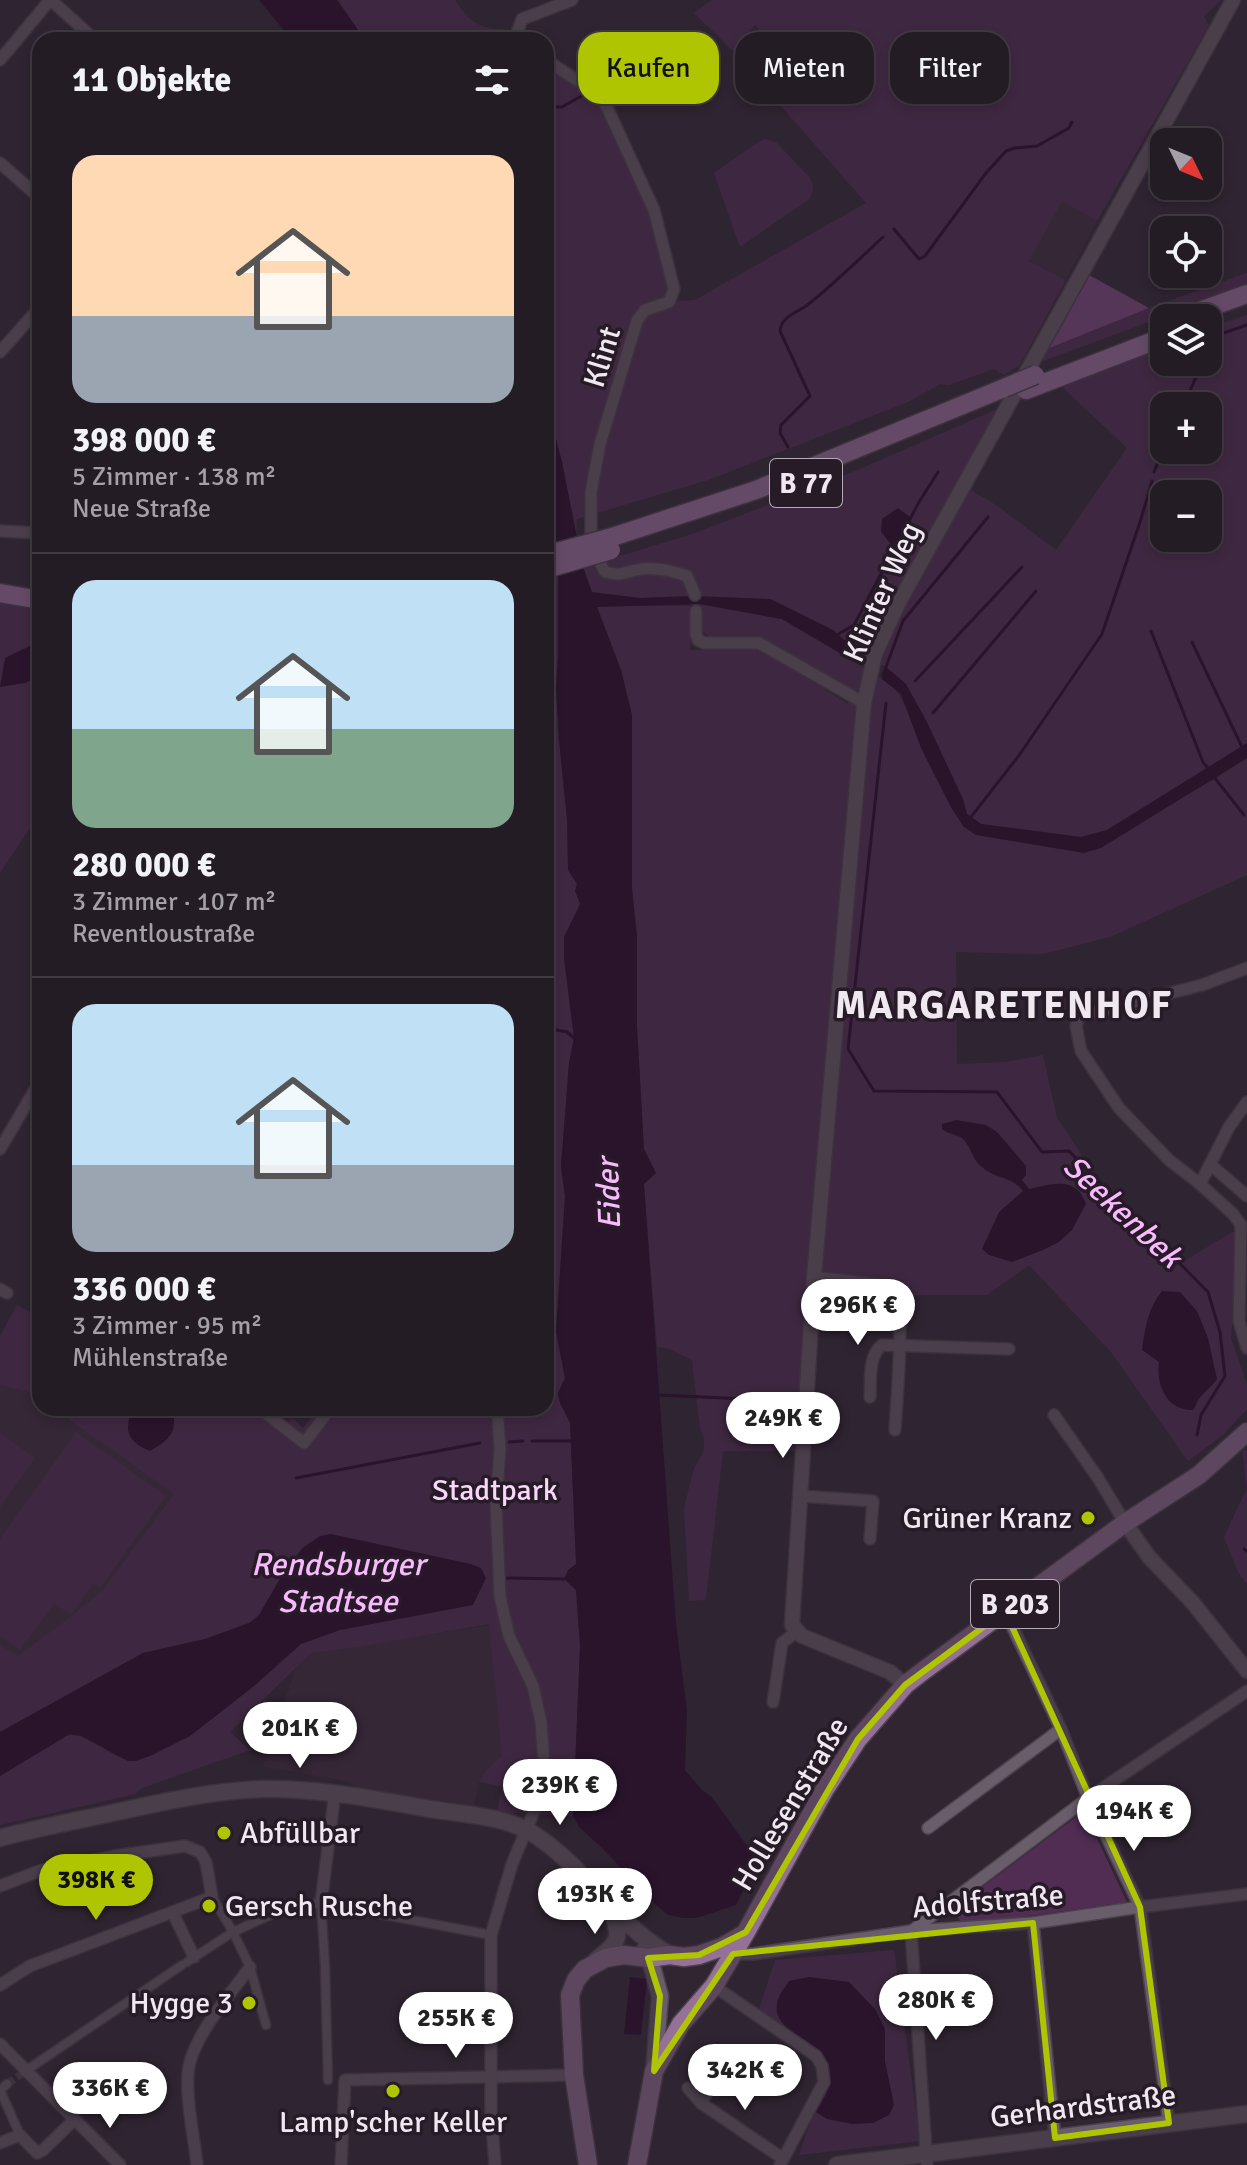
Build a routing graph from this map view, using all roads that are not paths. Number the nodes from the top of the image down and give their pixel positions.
1 (50, 0) edge
2 (572, 0) edge
3 (1233, 0) edge
4 (86, 32) edge
5 (519, 32) edge
6 (0, 60) edge
7 (554, 65) edge
8 (0, 163) edge
9 (32, 191) edge
10 (1247, 294) edge
11 (1219, 304) edge
12 (1247, 306) edge
13 (1222, 315) edge
14 (32, 316) edge
15 (1150, 330) edge
16 (1150, 342) edge
17 (0, 352) edge
18 (1030, 382) junction
19 (0, 531) edge
20 (32, 533) edge
21 (610, 544) junction
22 (554, 554) edge
23 (554, 566) edge
24 (0, 582) edge
25 (32, 587) edge
26 (0, 593) edge
27 (695, 595) dead end
28 (32, 599) edge
29 (696, 611) dead end
30 (864, 703) junction
31 (1247, 968) edge
32 (32, 1095) edge
33 (1247, 1102) edge
34 (0, 1149) edge
35 (1211, 1165) junction
36 (1200, 1184) junction
37 (1247, 1196) edge
38 (1244, 1221) edge
39 (814, 1277) junction
40 (899, 1345) junction
41 (1247, 1348) edge
42 (1009, 1349) dead end
43 (870, 1397) dead end
44 (1054, 1415) dead end
45 (269, 1416) edge
46 (325, 1416) edge
47 (498, 1416) edge
48 (895, 1430) dead end
49 (1247, 1432) edge
50 (800, 1496) junction
51 (1125, 1523) junction
52 (870, 1539) dead end
53 (1005, 1611) junction
54 (796, 1632) junction
55 (1247, 1671) edge
56 (905, 1685) junction
57 (1247, 1691) edge
58 (773, 1702) dead end
59 (1061, 1729) junction
60 (335, 1792) junction
61 (1088, 1798) junction
62 (928, 1828) dead end
63 (527, 1830) junction
64 (0, 1838) edge
65 (0, 1886) edge
66 (1247, 1894) edge
67 (212, 1897) junction
68 (606, 1902) junction
69 (321, 1903) junction
70 (1140, 1907) junction
71 (173, 1913) junction
72 (1033, 1923) junction
73 (911, 1931) junction
74 (233, 1932) junction
75 (746, 1932) junction
76 (638, 1933) junction
77 (491, 1935) junction
78 (733, 1954) junction
79 (670, 1955) junction
80 (648, 1958) junction
81 (188, 1961) junction
82 (250, 1967) junction
83 (585, 1969) junction
84 (0, 1985) edge
85 (714, 1986) junction
86 (266, 2025) dead end
87 (0, 2044) edge
88 (705, 2062) dead end
89 (25, 2071) junction
90 (654, 2071) junction
91 (574, 2075) junction
92 (491, 2077) junction
93 (345, 2080) junction
94 (4, 2087) edge
95 (688, 2088) dead end
96 (701, 2103) junction
97 (1247, 2114) edge
98 (74, 2120) junction
99 (1169, 2123) junction
100 (20, 2135) junction
101 (1055, 2138) junction
102 (0, 2143) edge
103 (638, 2160) edge
104 (927, 2160) edge
105 (590, 2161) edge
106 (781, 2162) edge
107 (120, 2165) edge
108 (197, 2165) edge
109 (341, 2165) edge
110 (495, 2165) edge
111 (837, 2165) edge

1 - 4 street
1 - 6 street
2 - 5 street
3 - 30 street, Klinter Weg
7 - 27 street, Klint
8 - 9 street
10 - 11 highway
12 - 13 highway
14 - 17 street
15 - 18 highway, B 77
16 - 18 highway, B 77
18 - 21 highway, B 77, bridge
19 - 20 street
21 - 22 highway, B 77, bridge
21 - 23 highway, B 77, bridge
24 - 25 highway
26 - 28 highway
29 - 30 street
30 - 39 street, Klinter Weg
31 - 36 street
32 - 34 street
33 - 35 street
35 - 36 street
35 - 37 street
36 - 38 street
38 - 41 street
39 - 40 street
39 - 50 street, Klinter Weg
40 - 42 street
40 - 43 street
40 - 48 street
44 - 51 street
45 - 46 street
47 - 63 street
49 - 51 main road, Hollesenstraße / B 203
50 - 52 street
50 - 54 street, Klinter Weg
51 - 53 main road, Hollesenstraße / B 203
51 - 55 street
53 - 56 main road, Hollesenstraße / B 203
53 - 59 street
54 - 56 street
54 - 58 street
56 - 75 main road, Hollesenstraße / B 203
57 - 61 street
59 - 61 street
59 - 62 street
60 - 63 main road
60 - 64 main road
60 - 69 street
61 - 70 street
61 - 73 street
63 - 68 main road
63 - 77 street
65 - 67 street
66 - 70 street, Adolfstraße
67 - 71 street
67 - 74 street
68 - 76 main road
68 - 83 main road
69 - 74 street
69 - 77 street
69 - 93 street
70 - 72 street, Adolfstraße
70 - 99 street
71 - 81 street
71 - 84 street
72 - 73 street, Adolfstraße
72 - 101 street
73 - 78 street, Adolfstraße
73 - 104 street
74 - 81 street
74 - 82 street
75 - 78 main road, B 203
75 - 79 main road, Hollesenstraße
76 - 79 main road
76 - 80 main road
77 - 92 street
78 - 85 main road, B 203
79 - 80 main road, Hollesenstraße
80 - 83 main road, Hollesenstraße
80 - 90 main road
81 - 89 street
82 - 86 street
82 - 108 street
83 - 91 main road
85 - 90 main road, B 203
85 - 106 street
87 - 89 street
88 - 96 street
89 - 98 street
90 - 103 main road, B 203
91 - 92 street
91 - 105 main road
92 - 93 street
92 - 110 street
93 - 109 street
94 - 100 street
95 - 96 street
96 - 106 street
97 - 99 main road, Gerhardstraße
98 - 100 street
98 - 107 street
99 - 101 main road, Gerhardstraße
100 - 102 street
101 - 104 main road, Gerhardstraße
104 - 111 main road, Gerhardstraße

